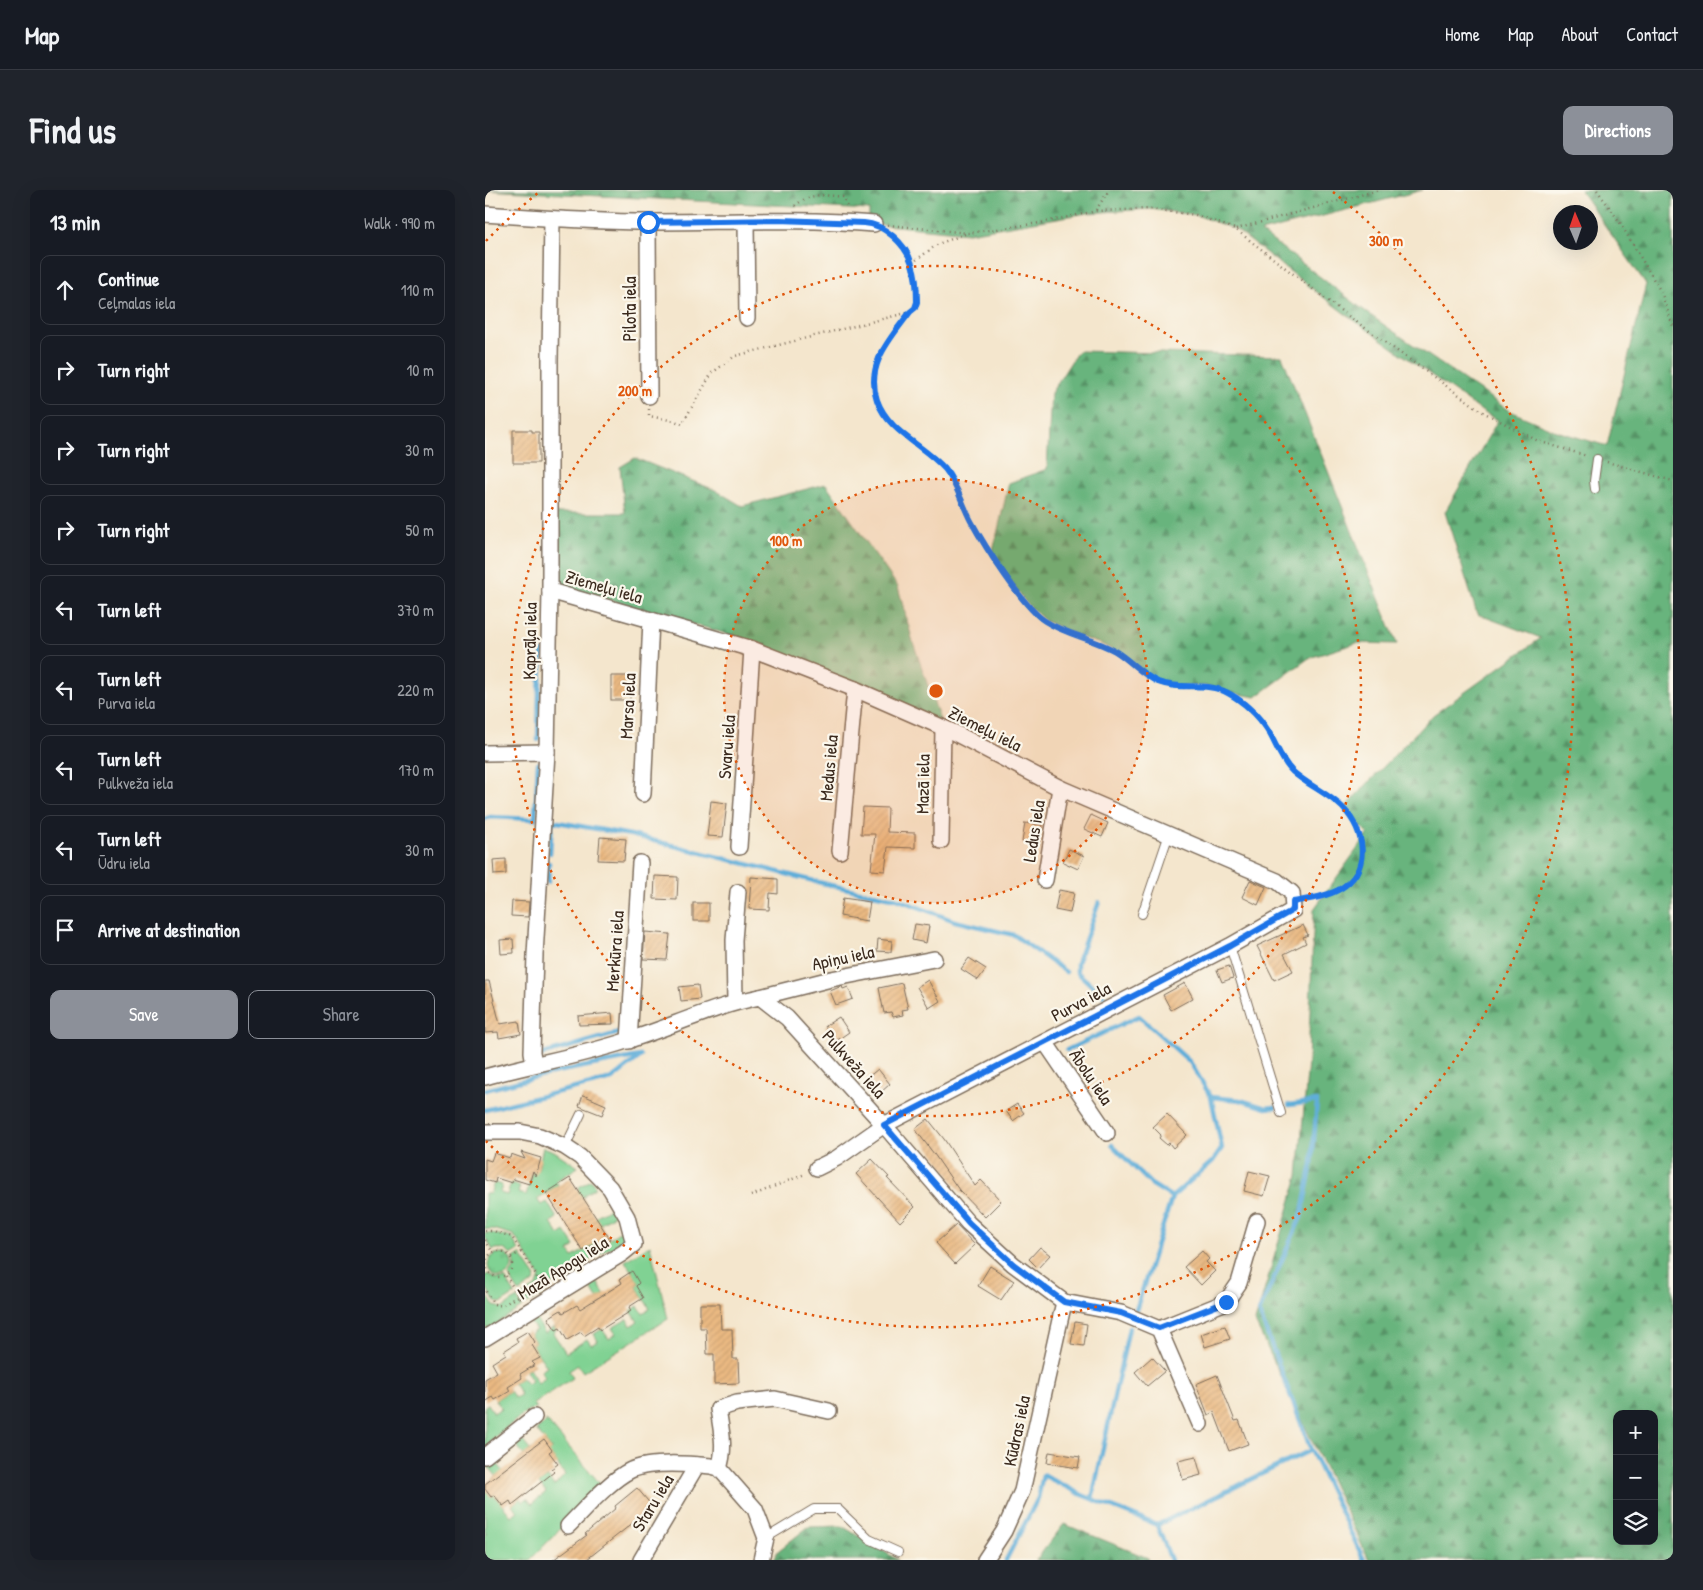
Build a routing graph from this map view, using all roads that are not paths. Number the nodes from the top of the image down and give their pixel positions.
1 (485, 214) edge
2 (552, 219) junction
3 (746, 220) junction
4 (648, 222) junction
5 (874, 224) road end
6 (747, 318) dead end
7 (649, 396) dead end
8 (1597, 459) road end
9 (1595, 488) dead end
10 (550, 590) junction
11 (651, 620) junction
12 (752, 649) junction
13 (855, 689) junction
14 (943, 728) junction
15 (547, 752) junction
16 (485, 753) edge
17 (1060, 788) junction
18 (643, 794) dead end
19 (1169, 834) junction
20 (941, 841) dead end
21 (739, 847) dead end
22 (840, 851) dead end
23 (639, 863) dead end
24 (1045, 880) dead end
25 (738, 892) dead end
26 (1293, 906) joint
27 (1143, 914) dead end
28 (1230, 946) junction
29 (934, 959) dead end
30 (760, 996) junction
31 (735, 1002) junction
32 (629, 1041) junction
33 (1045, 1042) junction
34 (534, 1064) junction
35 (485, 1077) edge
36 (1281, 1113) dead end
37 (581, 1114) dead end
38 (884, 1125) junction
39 (485, 1132) edge
40 (1107, 1133) dead end
41 (565, 1148) junction
42 (817, 1168) road end
43 (1257, 1221) dead end
44 (1064, 1302) junction
45 (1159, 1328) junction
46 (485, 1338) edge
47 (829, 1410) dead end
48 (533, 1417) dead end
49 (1200, 1424) dead end
50 (485, 1456) edge
51 (697, 1465) junction
52 (719, 1468) junction
53 (568, 1526) dead end
54 (765, 1538) junction
55 (898, 1552) dead end
56 (641, 1560) edge
57 (761, 1560) edge
58 (985, 1560) edge

1 - 2 street
2 - 4 street
2 - 10 street, Kaprāļa iela
3 - 4 street
3 - 5 street
3 - 6 street
4 - 7 street, Pilota iela
8 - 9 lane
10 - 11 street, Ziemeļu iela
10 - 15 street, Kaprāļa iela
11 - 12 street, Ziemeļu iela
11 - 18 street, Marsa iela
12 - 13 street, Ziemeļu iela
12 - 21 street, Svaru iela
13 - 14 street, Ziemeļu iela
13 - 22 street, Medus iela
14 - 17 street, Ziemeļu iela
14 - 20 street, Mazā iela
15 - 16 street
15 - 34 street, Kaprāļa iela
17 - 19 street, Ziemeļu iela
17 - 24 street, Ledus iela
19 - 26 street, Ziemeļu iela
19 - 27 lane
23 - 32 street, Merkūra iela
25 - 31 street
26 - 28 street, Purva iela
28 - 33 street, Purva iela
28 - 36 lane
29 - 30 street, Apiņu iela
30 - 31 street
30 - 38 street, Pulkveža iela
31 - 32 street
32 - 34 street
33 - 38 street, Purva iela
33 - 40 street, Ābolu iela
34 - 35 street
37 - 41 lane
38 - 42 street
38 - 44 street, Pulkveža iela
39 - 41 street
41 - 46 street, Mazā Apogu iela
43 - 45 street
44 - 45 street, Pulkveža iela
44 - 58 street, Kūdras iela
45 - 49 street
47 - 52 street
48 - 50 street
51 - 52 street
51 - 53 street
51 - 56 street, Staru iela
52 - 54 street
54 - 55 lane
54 - 57 street

